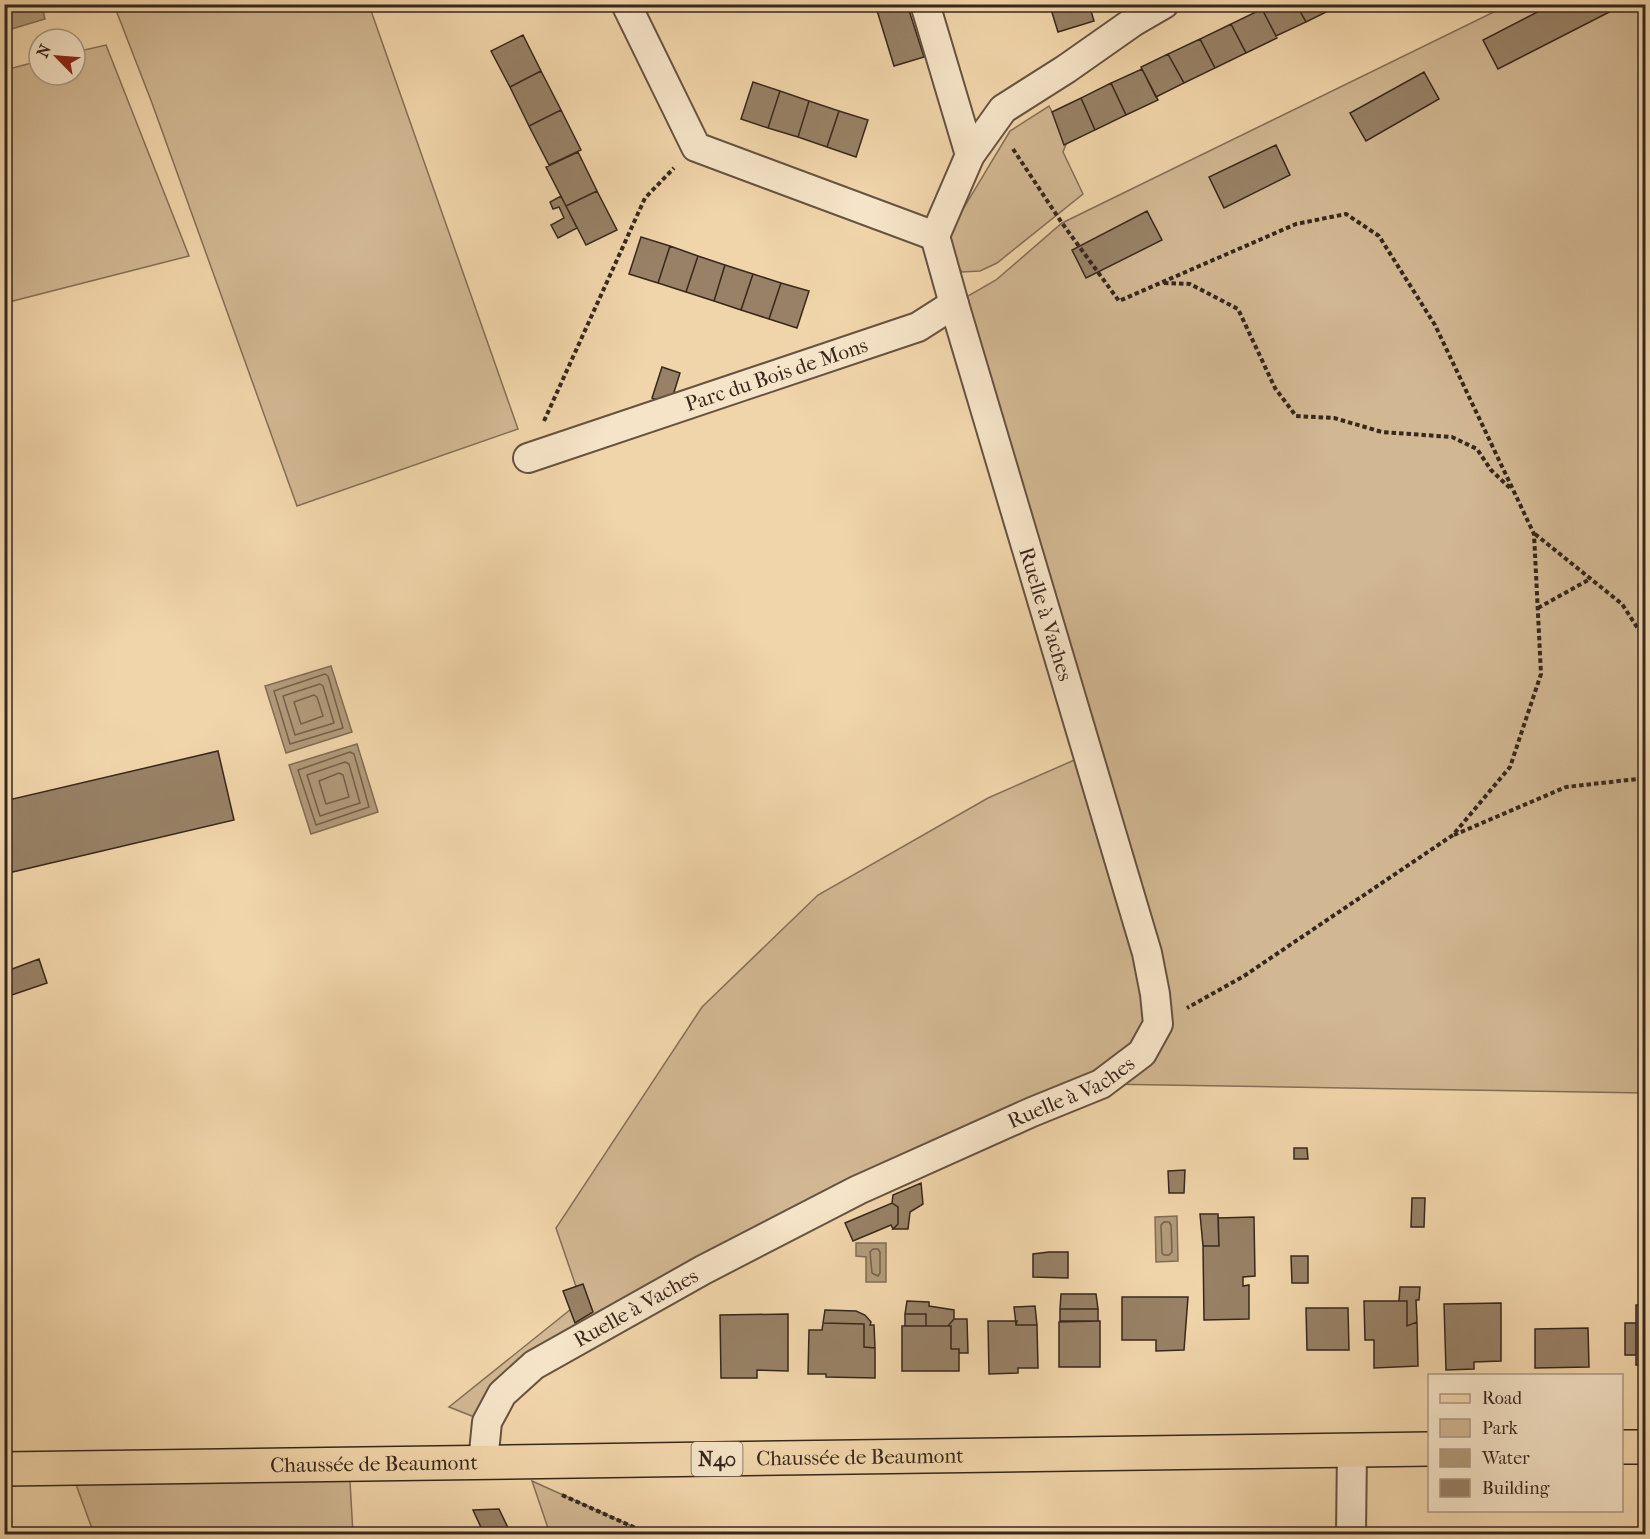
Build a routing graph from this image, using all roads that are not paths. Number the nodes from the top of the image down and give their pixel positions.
1 (626, 4) edge
2 (925, 4) edge
3 (1164, 4) edge
4 (970, 155) junction
5 (935, 236) junction
6 (954, 304) junction
7 (528, 458) road end
8 (1623, 1447) edge
9 (1646, 1447) edge
10 (1428, 1449) edge
11 (1352, 1450) junction
12 (483, 1462) junction
13 (4, 1468) edge
14 (1351, 1534) edge

1 - 5 street
2 - 4 street
3 - 4 street
4 - 5 street
5 - 6 street
6 - 7 street, Parc du Bois de Mons
6 - 12 street, Ruelle à Vaches
8 - 9 main road
10 - 11 main road, Chaussée de Beaumont / N40
11 - 12 main road, Chaussée de Beaumont / N40
11 - 14 street
12 - 13 main road, Chaussée de Beaumont / N40

